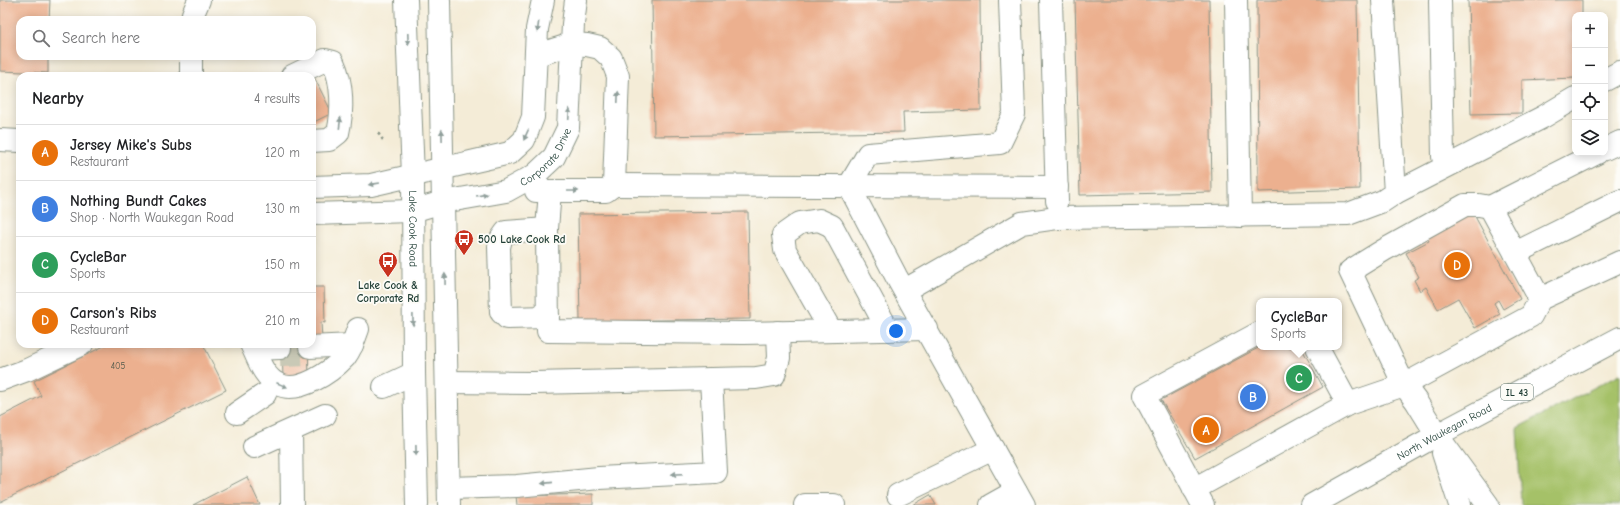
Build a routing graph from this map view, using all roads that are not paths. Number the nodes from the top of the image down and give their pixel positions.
1 (199, 0) edge
2 (406, 0) edge
3 (439, 0) edge
4 (543, 0) edge
5 (576, 0) edge
6 (1010, 0) edge
7 (1051, 0) edge
8 (1236, 0) edge
9 (1383, 0) edge
10 (1440, 0) edge
11 (193, 16) edge
12 (572, 44) junction
13 (537, 55) junction
14 (191, 60) edge
15 (191, 72) edge
16 (300, 72) edge
17 (1620, 72) edge
18 (1608, 78) edge
19 (1572, 100) edge
20 (0, 140) edge
21 (16, 141) edge
22 (316, 141) edge
23 (1620, 142) edge
24 (1608, 148) edge
25 (1591, 156) edge
26 (1448, 165) junction
27 (443, 169) junction
28 (412, 176) junction
29 (614, 185) junction
30 (849, 186) junction
31 (316, 187) edge
32 (1057, 187) junction
33 (506, 191) junction
34 (550, 191) junction
35 (1395, 193) junction
36 (1620, 201) edge
37 (443, 202) junction
38 (1490, 207) junction
39 (412, 211) junction
40 (316, 214) edge
41 (1240, 216) junction
42 (1057, 218) junction
43 (547, 229) junction
44 (1515, 253) junction
45 (1620, 262) edge
46 (905, 290) junction
47 (1540, 299) junction
48 (548, 317) junction
49 (927, 329) junction
50 (888, 330) junction
51 (830, 331) junction
52 (778, 332) junction
53 (1256, 335) edge
54 (1620, 338) edge
55 (73, 348) edge
56 (1319, 350) edge
57 (267, 356) edge
58 (310, 356) tunnel mouth
59 (414, 373) junction
60 (711, 379) junction
61 (0, 380) edge
62 (447, 382) junction
63 (1404, 385) junction
64 (384, 387) dead end
65 (265, 394) dead end
66 (1348, 404) junction
67 (237, 413) dead end
68 (326, 415) dead end
69 (291, 432) junction
70 (1437, 435) junction
71 (254, 447) dead end
72 (993, 449) junction
73 (898, 495) dead end
74 (449, 496) edge
75 (1199, 497) edge
76 (1020, 498) edge
77 (292, 505) edge
78 (417, 505) edge
79 (805, 505) edge
80 (834, 505) edge
81 (990, 505) edge
82 (1312, 505) edge
83 (1460, 505) edge
84 (1488, 505) edge

1 - 11 main road
2 -> 28 main road, Lake Cook Road
27 -> 3 main road
4 -> 13 main road, Corporate Drive
5 - 12 main road, Corporate Drive
6 - 30 main road
7 - 32 main road
8 - 41 main road
9 - 35 main road
10 - 26 main road
12 - 13 main road
29 -> 12 main road
33 -> 12 main road, Corporate Drive
13 -> 27 main road, Corporate Drive
14 - 15 main road
22 -> 16 main road
17 - 18 main road
19 - 26 main road
20 - 21 main road
23 - 24 main road
25 - 38 main road
26 - 35 main road
27 - 28 main road, Corporate Drive
27 - 37 main road
28 -> 31 main road, Corporate Drive
28 - 39 main road, Lake Cook Road
29 - 30 main road
34 -> 29 main road
30 - 32 main road
30 - 46 main road
32 - 42 main road
33 - 34 main road
37 -> 33 main road, Corporate Drive
34 - 43 main road
35 - 41 main road
36 - 44 main road
37 - 39 main road, Corporate Drive
62 -> 37 main road
38 - 44 main road
38 - 63 main road
39 - 40 main road, Corporate Drive
39 -> 59 main road, Lake Cook Road
41 - 42 main road
42 - 46 main road
43 - 48 main road
43 - 48 main road
44 - 47 main road
45 - 47 main road
46 - 49 main road
47 - 63 main road
48 - 52 main road
49 - 50 main road
49 - 72 main road
50 - 51 main road
50 - 51 main road
51 - 52 main road
52 - 60 main road
53 - 75 main road
54 - 70 main road, North Waukegan Road / IL 43
55 - 61 main road
56 - 66 main road
57 -> 58 main road
59 - 64 main road
59 -> 78 main road, Lake Cook Road
60 - 62 main road
60 -> 74 main road
62 - 74 main road
63 - 66 main road
63 - 70 main road
65 - 67 main road
66 - 75 main road
68 - 69 main road
69 - 71 main road
69 - 77 main road
70 - 82 main road, North Waukegan Road / IL 43
70 - 83 main road
70 - 84 main road
72 - 73 main road
72 - 76 main road
76 - 81 main road
79 - 80 main road

